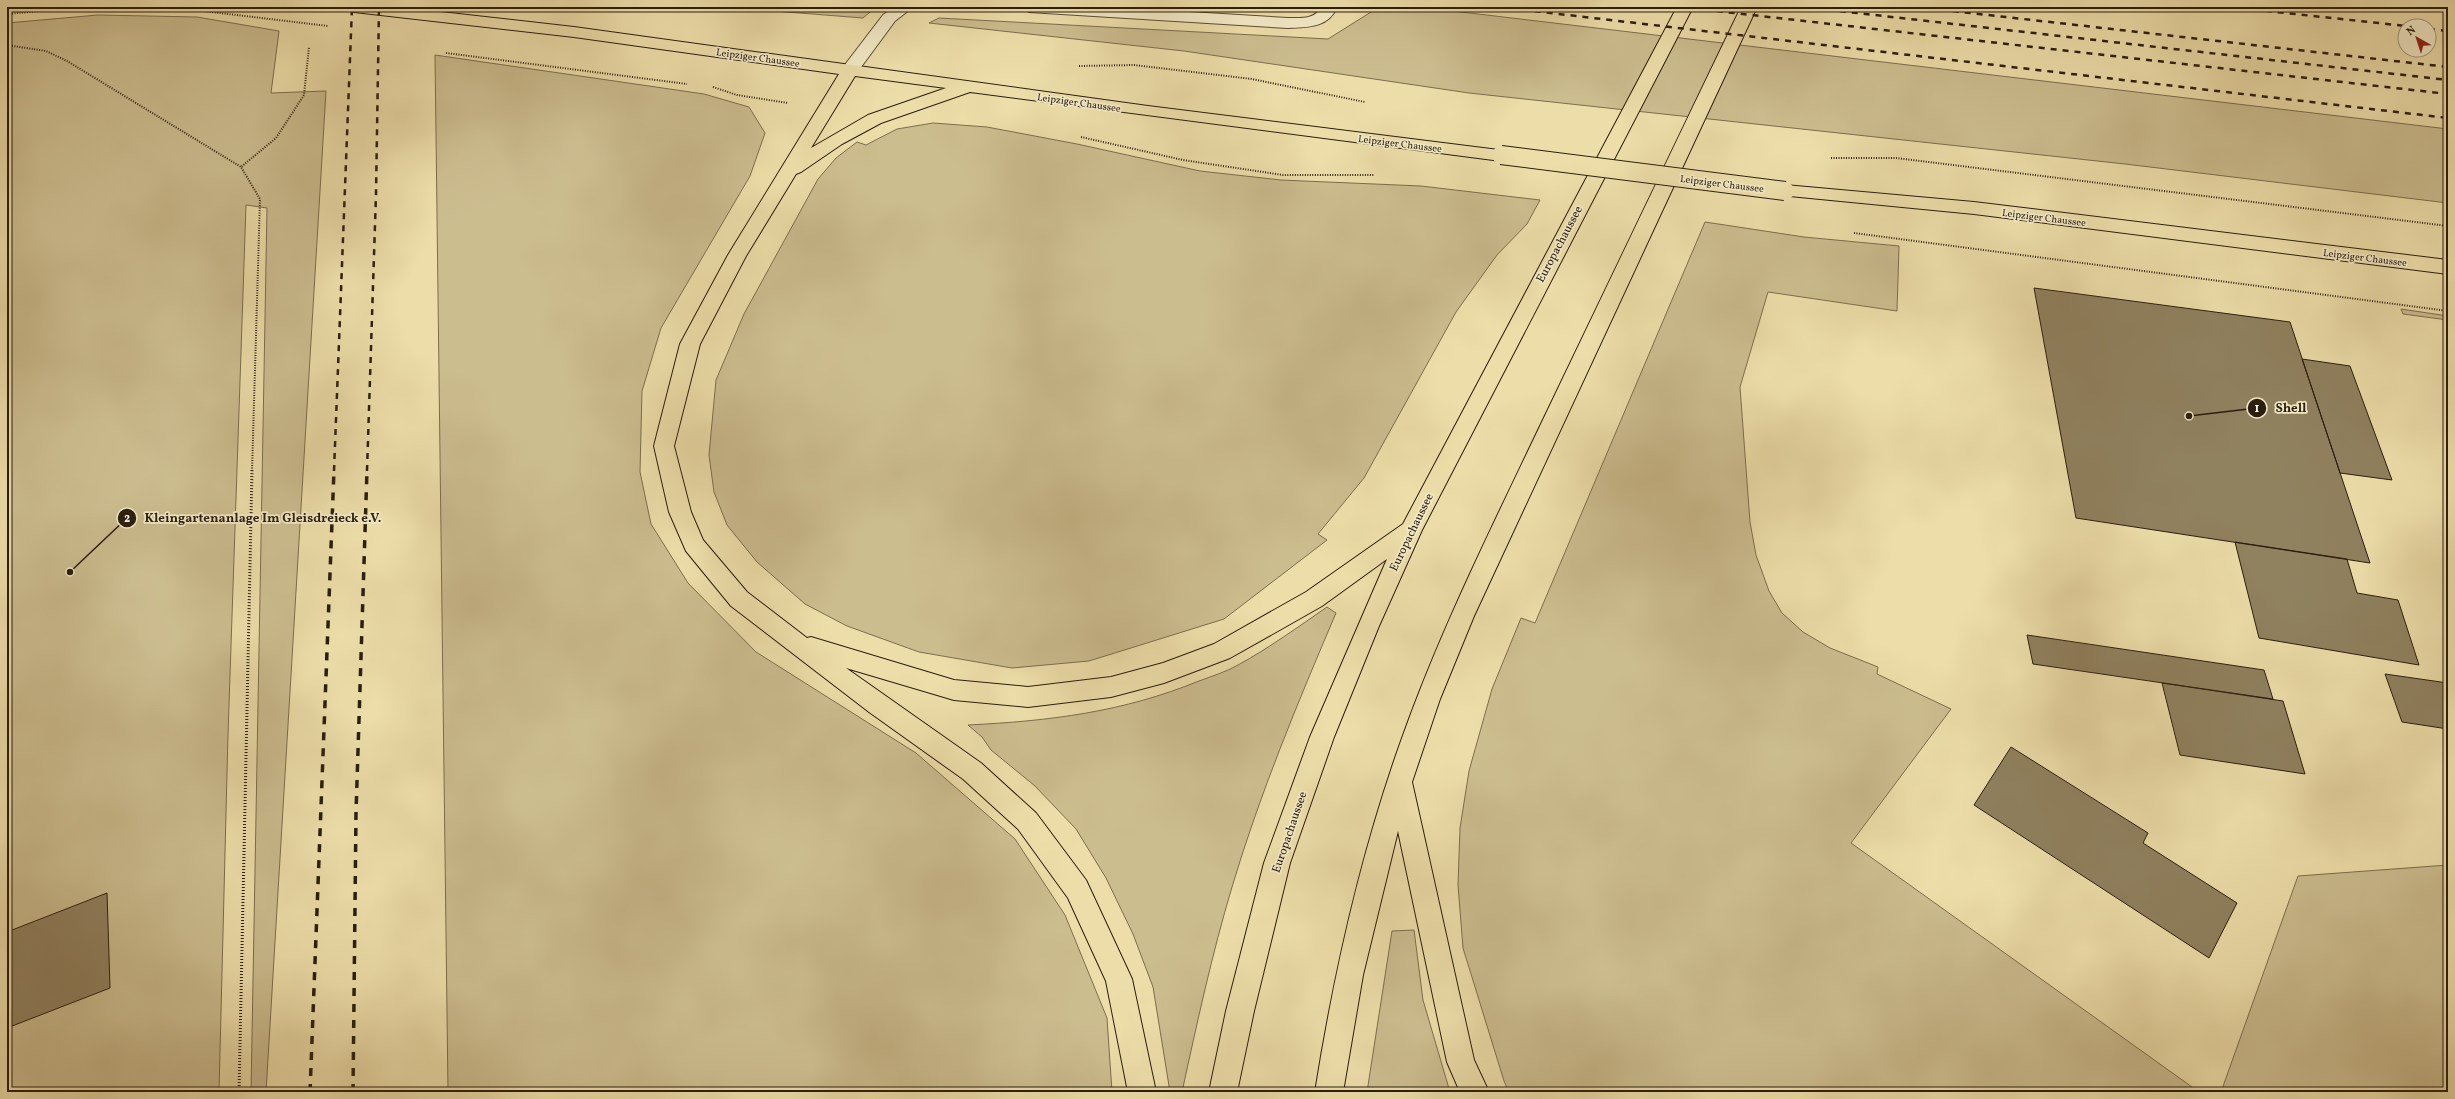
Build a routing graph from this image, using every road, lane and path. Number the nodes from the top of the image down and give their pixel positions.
1 (84, 7) edge
2 (354, 7) edge
3 (905, 7) edge
4 (1029, 7) edge
5 (1329, 7) edge
6 (1685, 7) edge
7 (1749, 7) edge
8 (7, 14) edge
9 (7, 45) edge
10 (309, 47) dead end
11 (850, 70) junction
12 (972, 87) junction
13 (1824, 158) dead end
14 (241, 167) junction
15 (786, 175) junction
16 (2448, 226) edge
17 (1851, 233) dead end
18 (2448, 267) edge
19 (2448, 312) edge
20 (1411, 530) junction
21 (800, 643) junction
22 (1399, 781) junction
23 (239, 1092) edge
24 (1142, 1092) edge
25 (1223, 1092) edge
26 (1329, 1092) edge
27 (1475, 1092) edge

1 - 8 path
2 - 11 main road, Leipziger Chaussee
3 - 11 street
4 - 5 street
6 - 20 main road, Europachaussee
7 - 22 main road
9 - 14 path
10 - 14 path
11 - 12 main road, Leipziger Chaussee
11 - 15 main road
12 - 15 main road
12 - 18 main road, Leipziger Chaussee, bridge
13 - 16 path
14 - 23 path
15 - 21 main road
17 - 19 path
20 - 21 main road
20 - 25 main road, Europachaussee
21 - 24 main road
22 - 26 main road
22 - 27 main road

